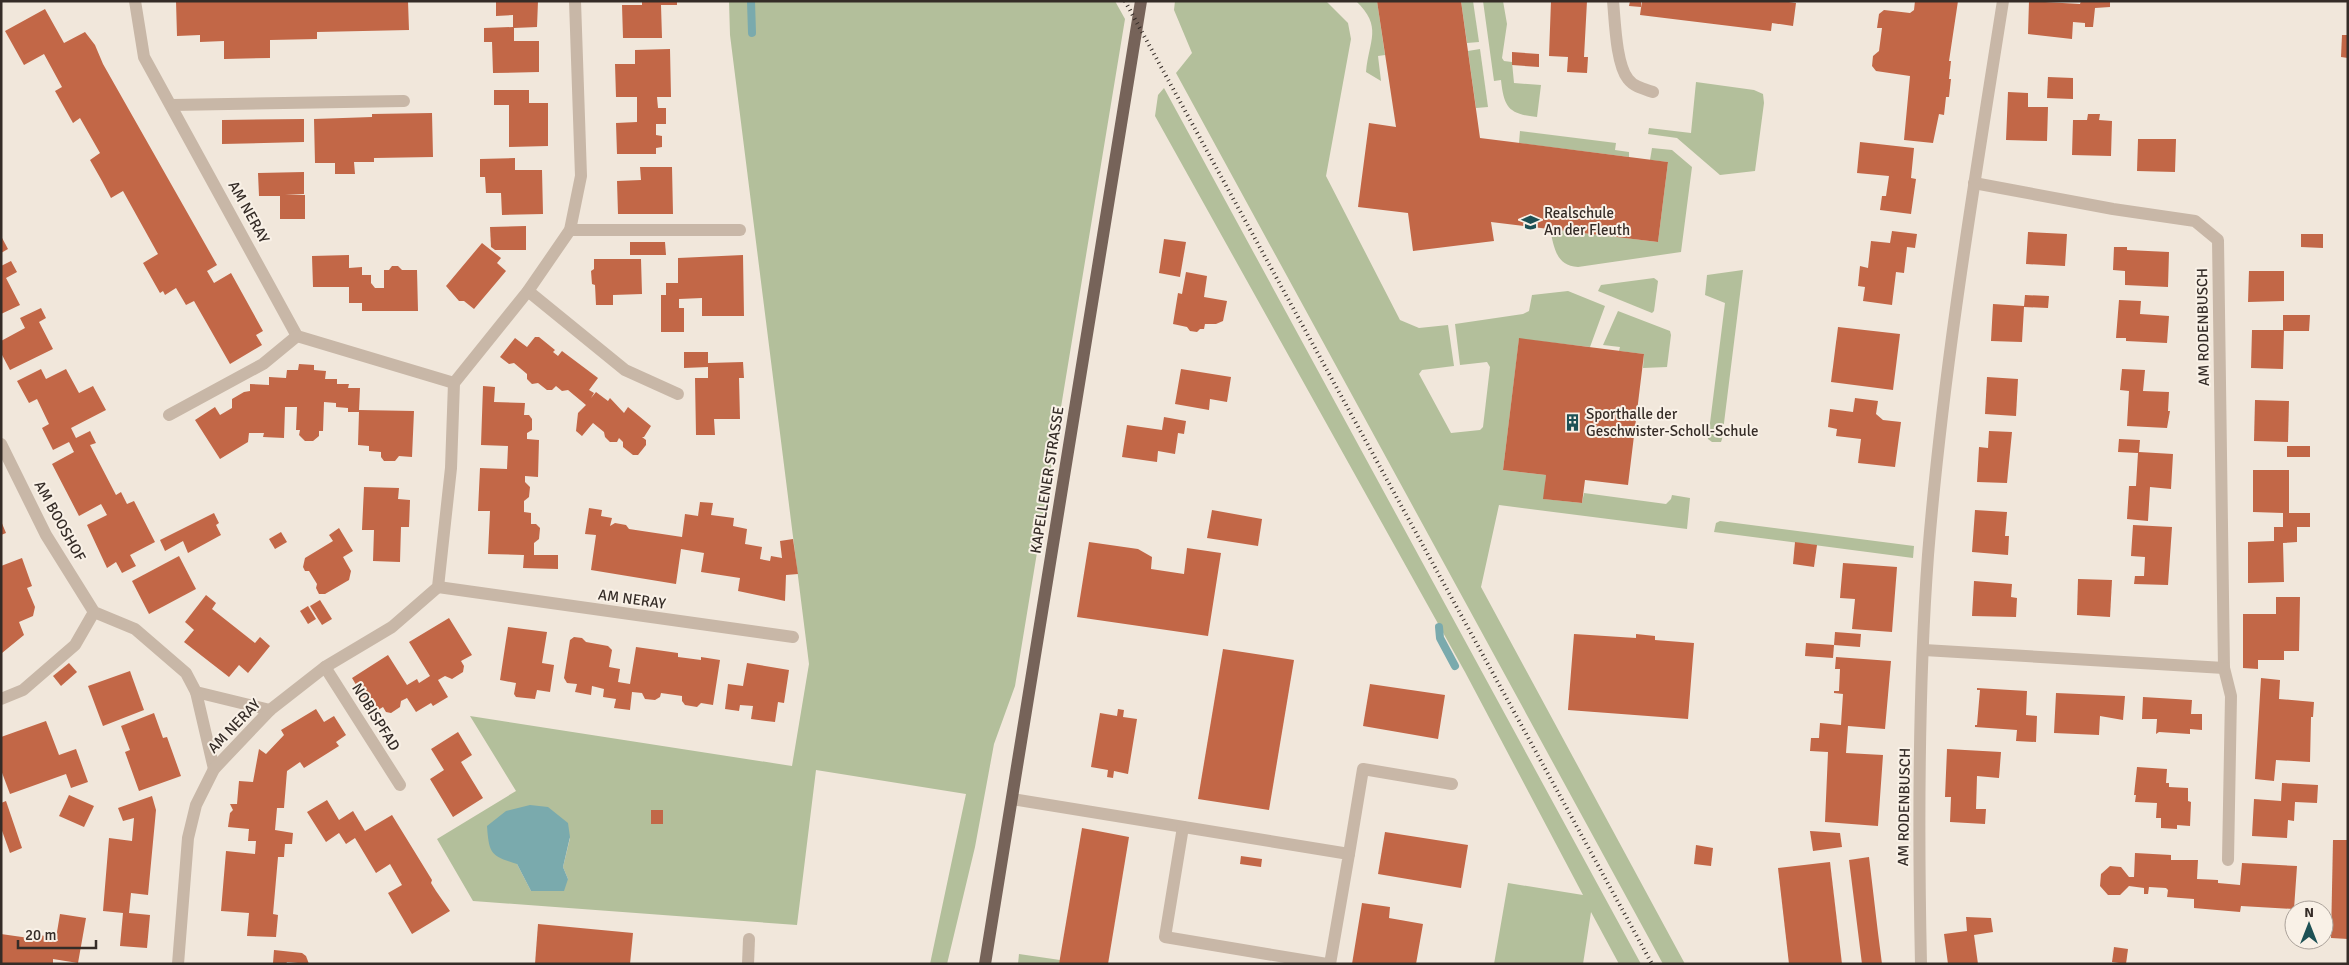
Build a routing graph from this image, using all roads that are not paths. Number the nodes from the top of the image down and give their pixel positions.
1 (135, 1) edge
2 (575, 1) edge
3 (1141, 1) edge
4 (1612, 1) edge
5 (2003, 1) edge
6 (1652, 92) dead end
7 (404, 101) dead end
8 (172, 105) junction
9 (1974, 182) junction
10 (570, 230) junction
11 (740, 230) dead end
12 (528, 292) junction
13 (297, 336) junction
14 (454, 383) junction
15 (678, 394) dead end
16 (169, 415) dead end
17 (1, 444) edge
18 (438, 587) junction
19 (94, 612) junction
20 (793, 637) dead end
21 (1924, 650) junction
22 (325, 667) junction
23 (2224, 668) junction
24 (196, 692) junction
25 (1, 699) edge
26 (270, 710) junction
27 (214, 769) junction
28 (400, 784) dead end
29 (1452, 784) dead end
30 (1012, 799) junction
31 (1183, 827) junction
32 (1348, 854) junction
33 (2228, 860) dead end
34 (749, 939) dead end
35 (178, 964) edge
36 (748, 964) edge
37 (985, 964) edge
38 (1329, 964) edge
39 (1921, 964) edge

1 - 8 street, AM NERAY
2 - 10 street
3 - 30 main road, KAPELLENER STRASSE
4 - 6 street
5 - 9 street, AM RODENBUSCH
7 - 8 street
8 - 13 street, AM NERAY
9 - 21 street, AM RODENBUSCH
9 - 23 street, AM RODENBUSCH
10 - 11 street
10 - 12 street
12 - 14 street
12 - 15 street
13 - 14 street
13 - 16 street
14 - 18 street
17 - 19 street, AM BOOSHOF
18 - 20 street, AM NERAY
18 - 22 street, AM NERAY
19 - 24 street
19 - 25 street
21 - 23 street
21 - 39 street, AM RODENBUSCH
22 - 26 street, AM NERAY
22 - 28 street, NOBISPFAD
23 - 33 street, AM RODENBUSCH
24 - 26 street
24 - 27 street
26 - 27 street, AM NERAY
27 - 35 street, AM NERAY
29 - 32 street
30 - 31 street
30 - 37 main road, KAPELLENER STRASSE
31 - 32 street
31 - 38 street
32 - 38 street
34 - 36 street

